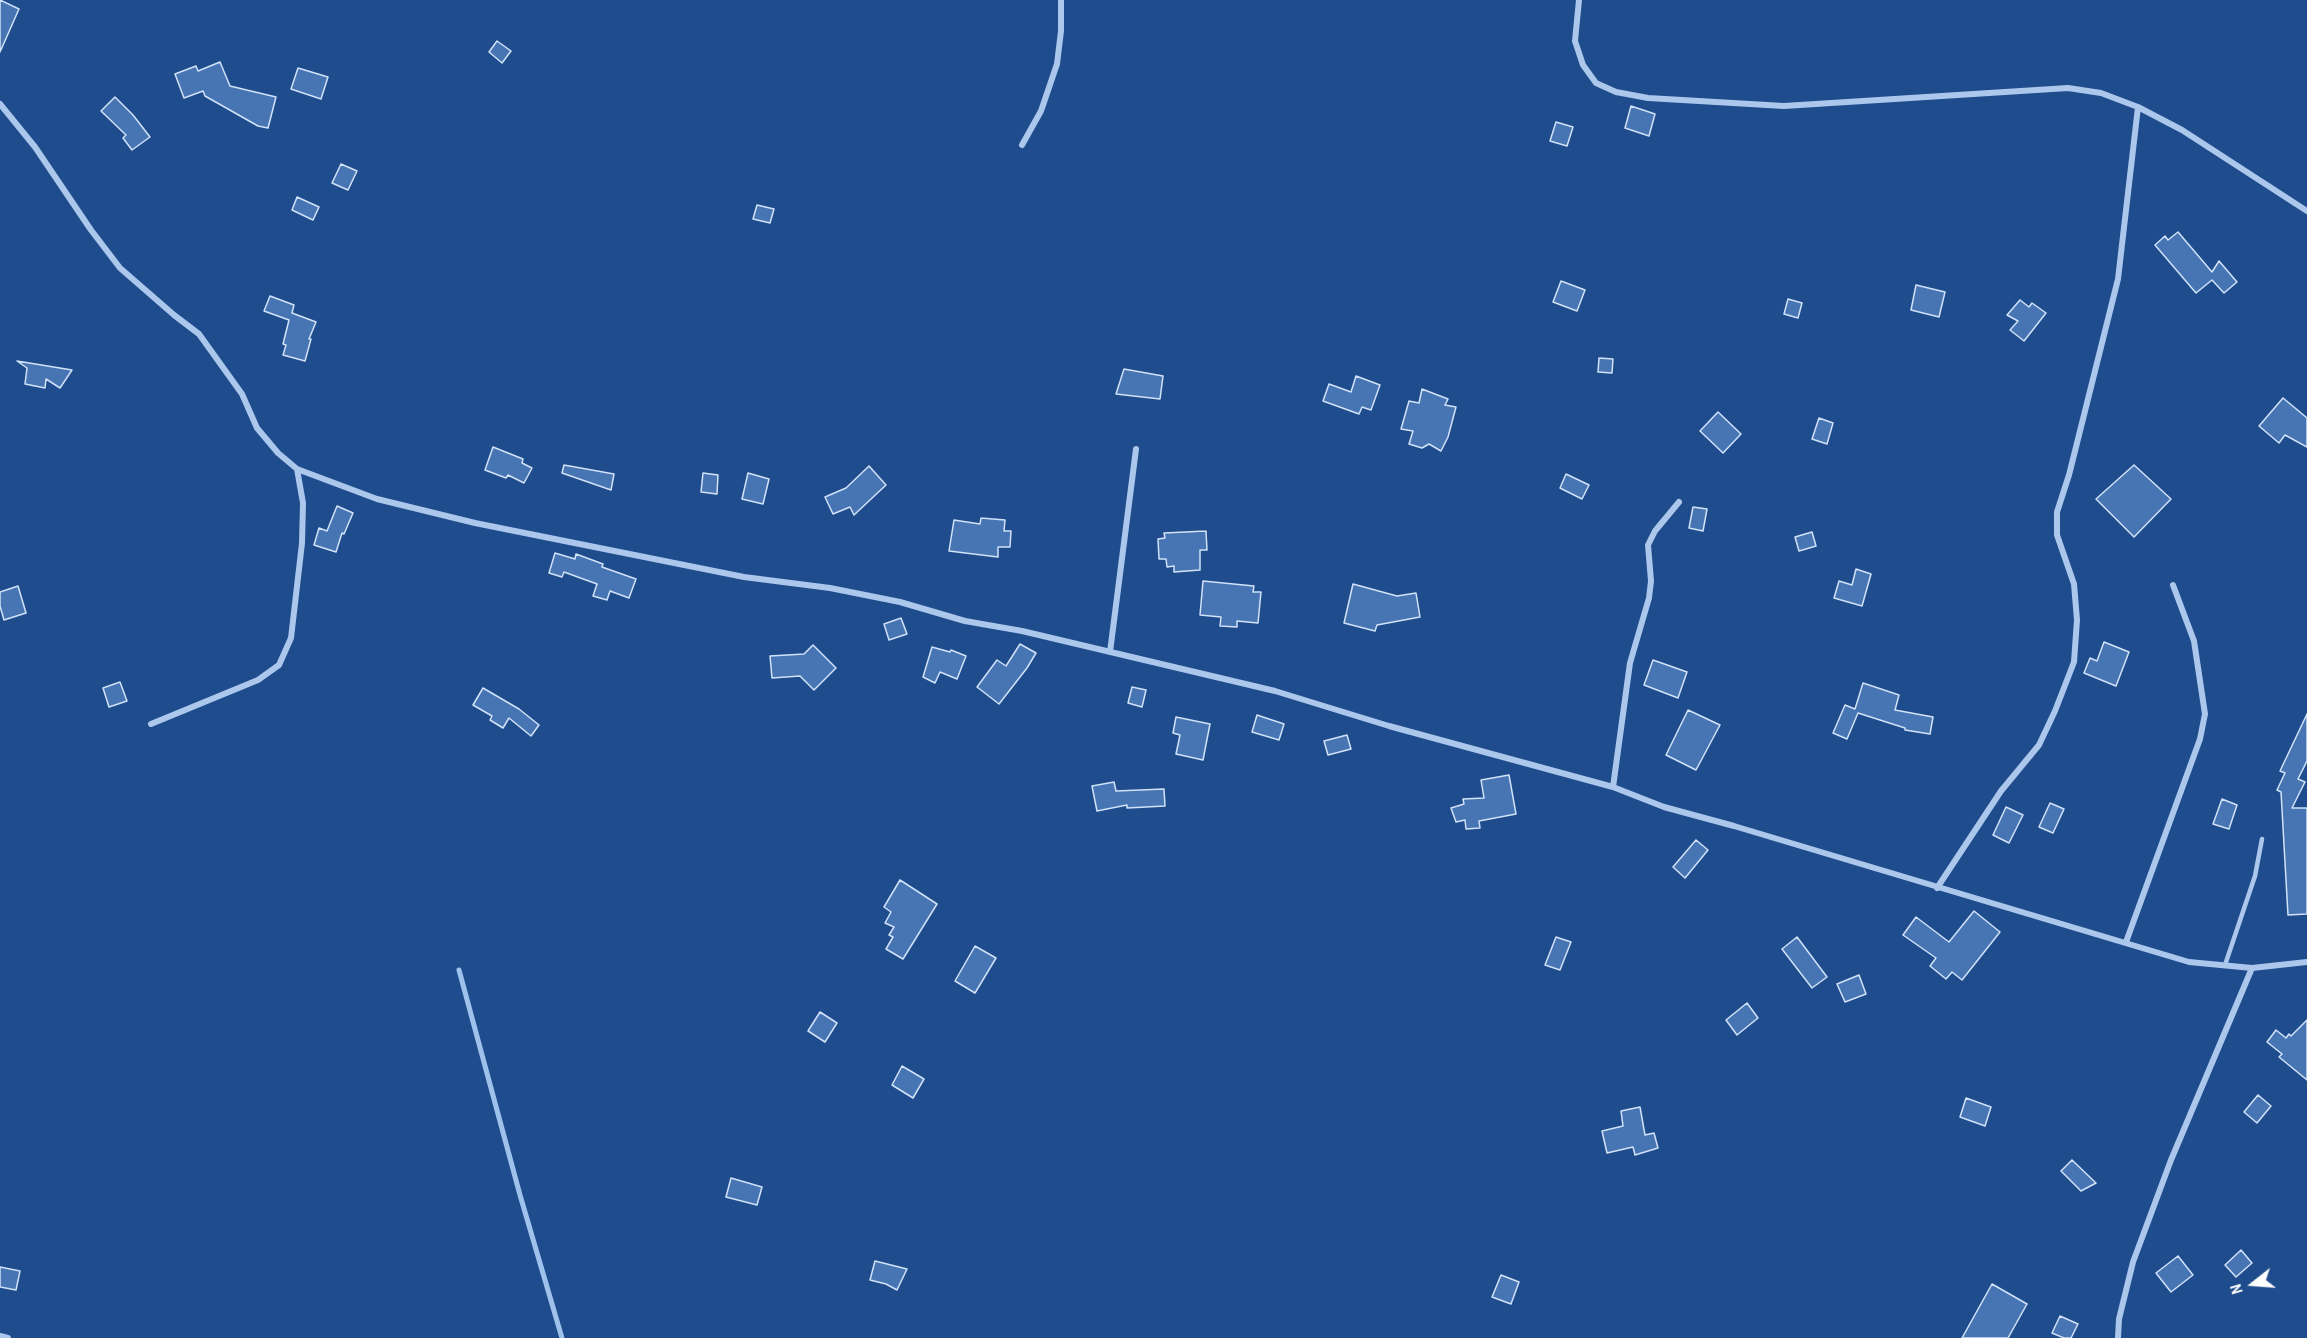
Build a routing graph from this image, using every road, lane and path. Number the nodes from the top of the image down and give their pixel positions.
1 (1061, 0) edge
2 (1579, 0) edge
3 (0, 104) edge
4 (2138, 107) junction
5 (1022, 145) dead end
6 (2307, 211) edge
7 (1136, 449) dead end
8 (297, 469) junction
9 (1679, 502) dead end
10 (2173, 585) dead end
11 (1110, 652) junction
12 (151, 724) dead end
13 (1613, 787) junction
14 (2262, 839) dead end
15 (1937, 888) junction
16 (2126, 942) junction
17 (2307, 962) edge
18 (2225, 965) junction
19 (2252, 968) junction
20 (0, 1336) edge
21 (8, 1338) edge
22 (2118, 1338) edge

1 - 5 street
2 - 4 street
3 - 8 street
4 - 6 street
4 - 15 street
7 - 11 street
8 - 11 street
8 - 12 street
9 - 13 street
10 - 16 street
11 - 13 street
13 - 15 street
14 - 18 lane
15 - 16 street
16 - 18 street
17 - 19 street
18 - 19 street
19 - 22 street
20 - 21 street

